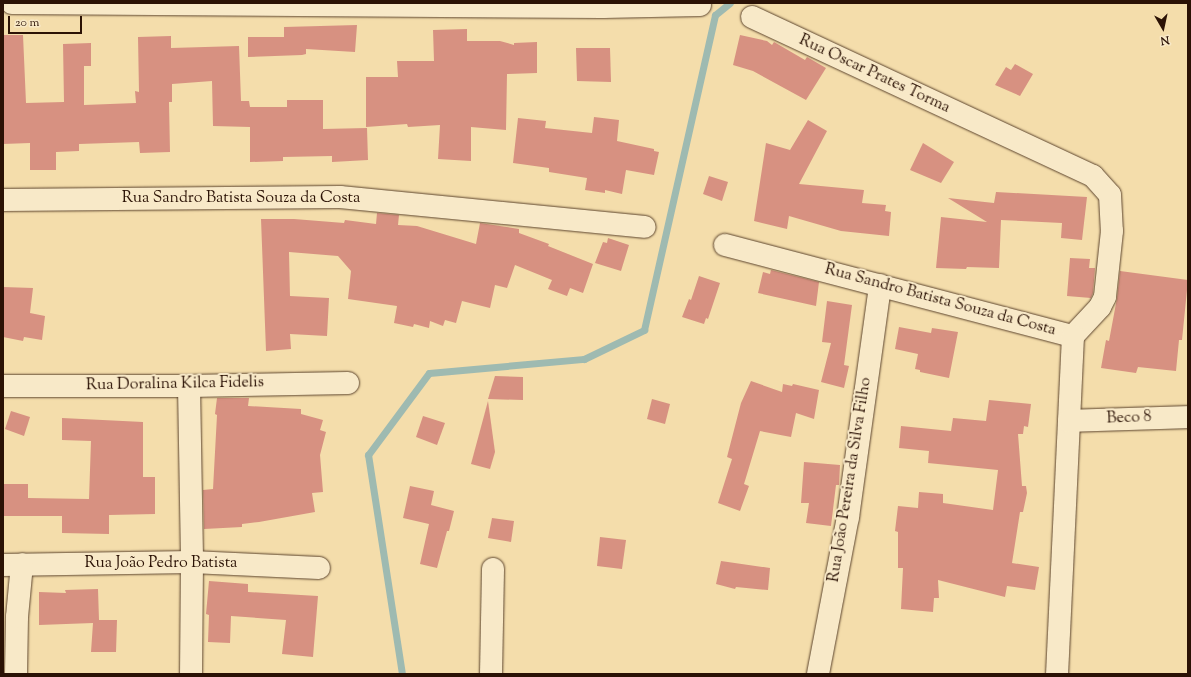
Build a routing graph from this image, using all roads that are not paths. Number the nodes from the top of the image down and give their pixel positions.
1 (12, 3) edge
2 (307, 4) edge
3 (700, 5) dead end
4 (752, 17) dead end
5 (3, 200) edge
6 (645, 227) dead end
7 (726, 245) dead end
8 (880, 285) junction
9 (1072, 336) junction
10 (348, 383) dead end
11 (3, 386) edge
12 (189, 386) junction
13 (1188, 417) edge
14 (1069, 421) junction
15 (192, 562) junction
16 (13, 565) edge
17 (318, 568) dead end
18 (493, 569) dead end
19 (16, 674) edge
20 (191, 674) edge
21 (491, 674) edge
22 (818, 674) edge
23 (1057, 674) edge

1 - 2 street
2 - 3 street
4 - 9 street, Rua Oscar Prates Torma
5 - 6 street, Rua Sandro Batista Souza da Costa
7 - 8 street, Rua Sandro Batista Souza da Costa
8 - 9 street, Rua Sandro Batista Souza da Costa
8 - 22 street, Rua João Pereira da Silva Filho
9 - 14 street, Rua Sandro Batista Souza da Costa
10 - 12 street, Rua Doralina Kilca Fidelis
11 - 12 street, Rua Doralina Kilca Fidelis
12 - 15 street
13 - 14 street, Beco 8
14 - 23 street, Rua Sandro Batista Souza da Costa
15 - 16 street, Rua João Pedro Batista
15 - 17 street, Rua João Pedro Batista
15 - 20 street
16 - 19 street
18 - 21 street

